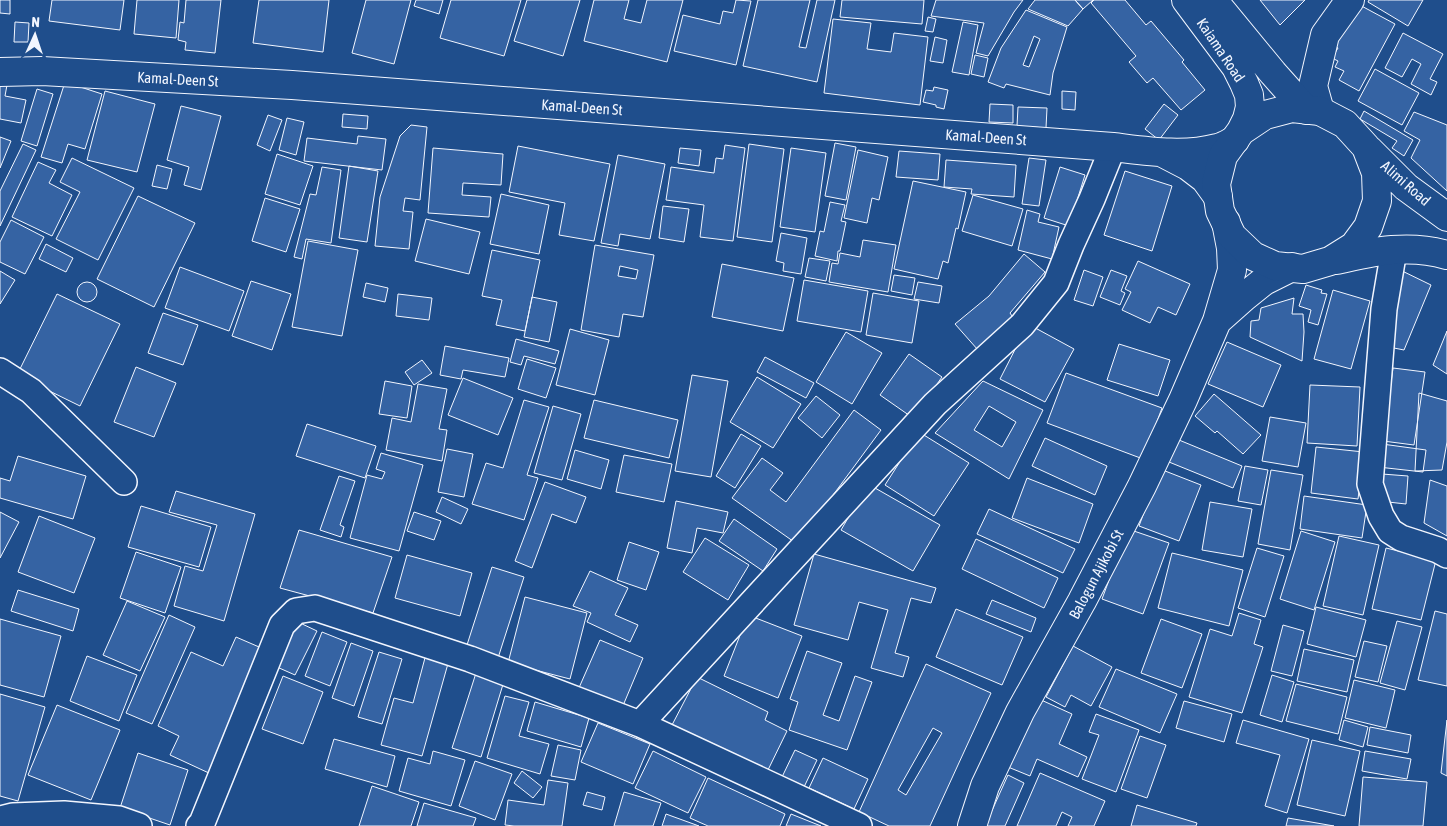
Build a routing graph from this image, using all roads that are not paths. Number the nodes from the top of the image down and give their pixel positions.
1 (1186, 0) edge
2 (1213, 0) edge
3 (1350, 0) edge
4 (0, 72) edge
5 (1313, 111) junction
6 (1238, 135) junction
7 (1113, 147) junction
8 (1366, 147) junction
9 (1163, 153) junction
10 (1218, 196) junction
11 (1447, 217) edge
12 (1226, 222) junction
13 (1394, 250) junction
14 (1447, 255) edge
15 (1330, 261) junction
16 (1292, 267) junction
17 (1217, 321) junction
18 (0, 372) edge
19 (124, 482) dead end
20 (1447, 555) edge
21 (640, 724) junction
22 (0, 818) edge
23 (138, 826) edge
24 (199, 826) edge
25 (859, 826) edge
26 (972, 826) edge

1 - 6 main road, Kaiama Road
2 - 5 main road, Kaiama Road
3 - 5 main road
4 - 7 main road, Kamal-Deen St
5 - 6 main road
5 - 8 main road
6 - 9 main road
6 - 10 main road
7 - 9 main road, Kamal-Deen St
7 - 21 street
8 - 11 main road, Alimi Road
8 - 15 main road
9 - 10 main road
10 - 12 main road
12 - 16 main road
12 - 17 main road, Balogun Ajikobi St
13 - 14 main road
13 - 15 main road
13 - 20 street
15 - 16 main road
16 - 17 main road
17 - 26 main road, Balogun Ajikobi St
18 - 19 street
21 - 24 street
21 - 25 street
22 - 23 street

